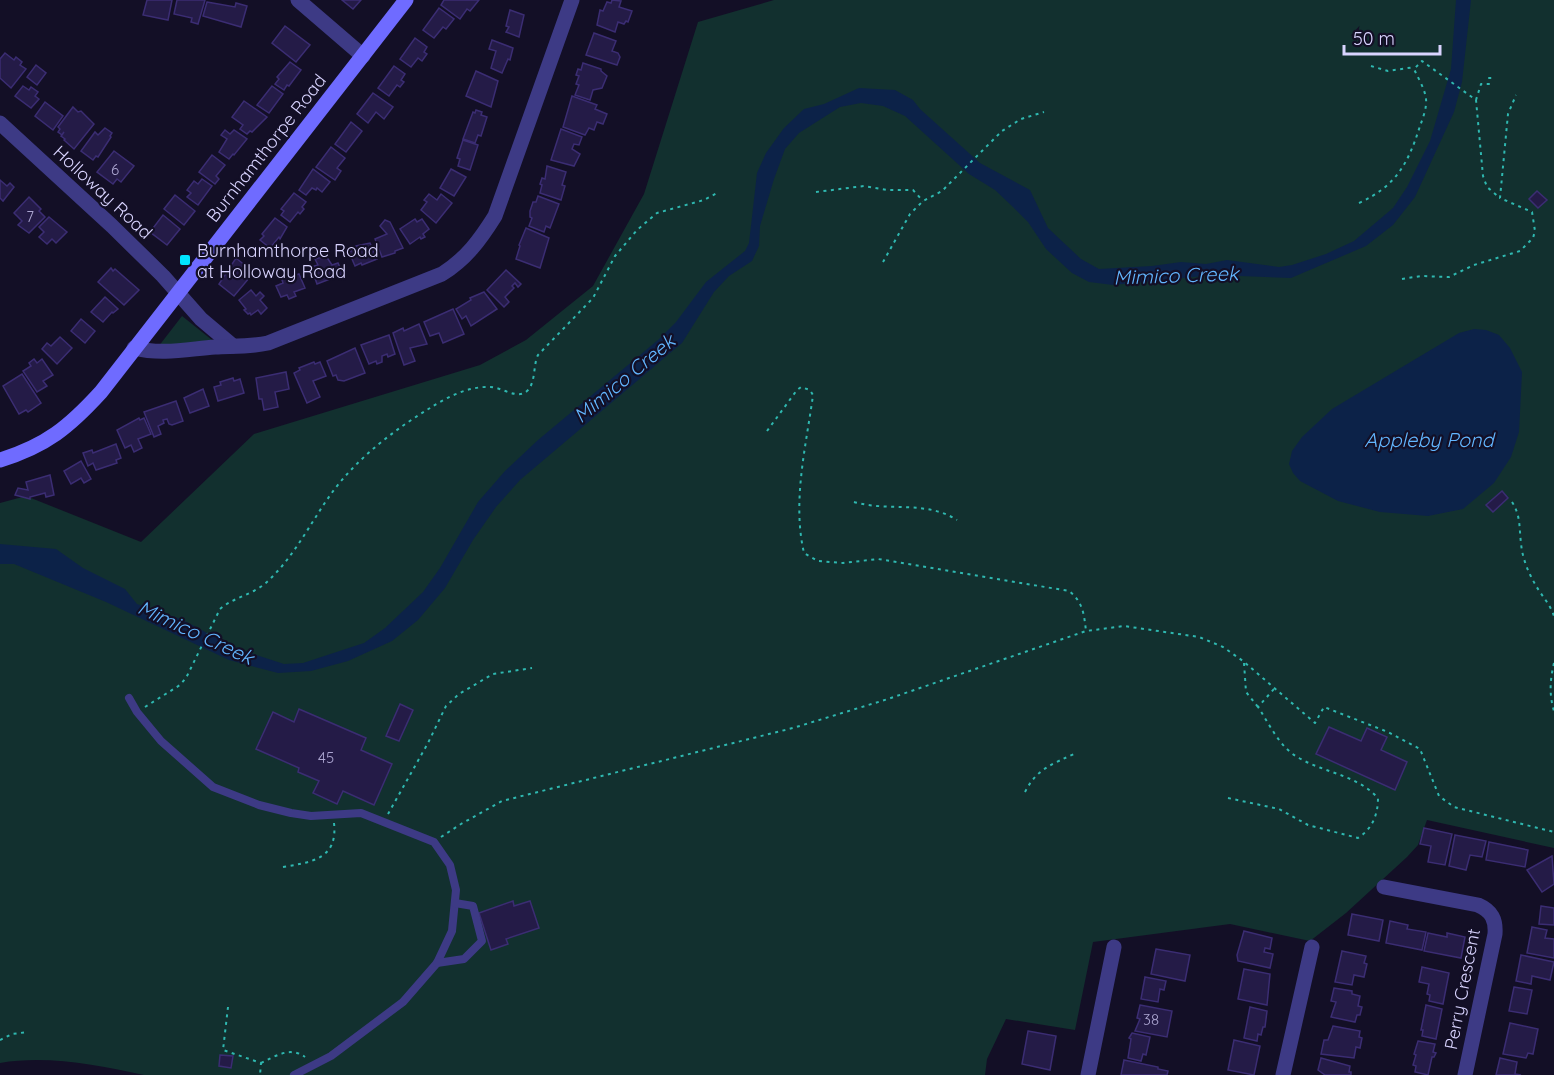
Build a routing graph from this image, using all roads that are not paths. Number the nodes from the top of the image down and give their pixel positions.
1 (298, 0) edge
2 (406, 0) edge
3 (572, 0) edge
4 (363, 56) junction
5 (0, 123) edge
6 (178, 292) junction
7 (233, 346) junction
8 (134, 348) junction
9 (0, 460) edge
10 (129, 698) dead end
11 (1384, 887) dead end
12 (455, 903) junction
13 (1114, 947) dead end
14 (1312, 947) dead end
15 (437, 963) junction
16 (294, 1075) edge
17 (1088, 1075) edge
18 (1283, 1075) edge
19 (1465, 1075) edge

1 - 4 street
2 - 4 main road, Burnhamthorpe Road
3 - 7 street
4 - 6 main road, Burnhamthorpe Road
5 - 6 street, Holloway Road
6 - 7 street, Holloway Road
6 - 8 main road, Burnhamthorpe Road
7 - 8 street
8 - 9 main road, Burnhamthorpe Road
10 - 12 lane
11 - 19 street, Perry Crescent
12 - 15 lane
12 - 15 lane
13 - 17 street
14 - 18 street
15 - 16 lane

